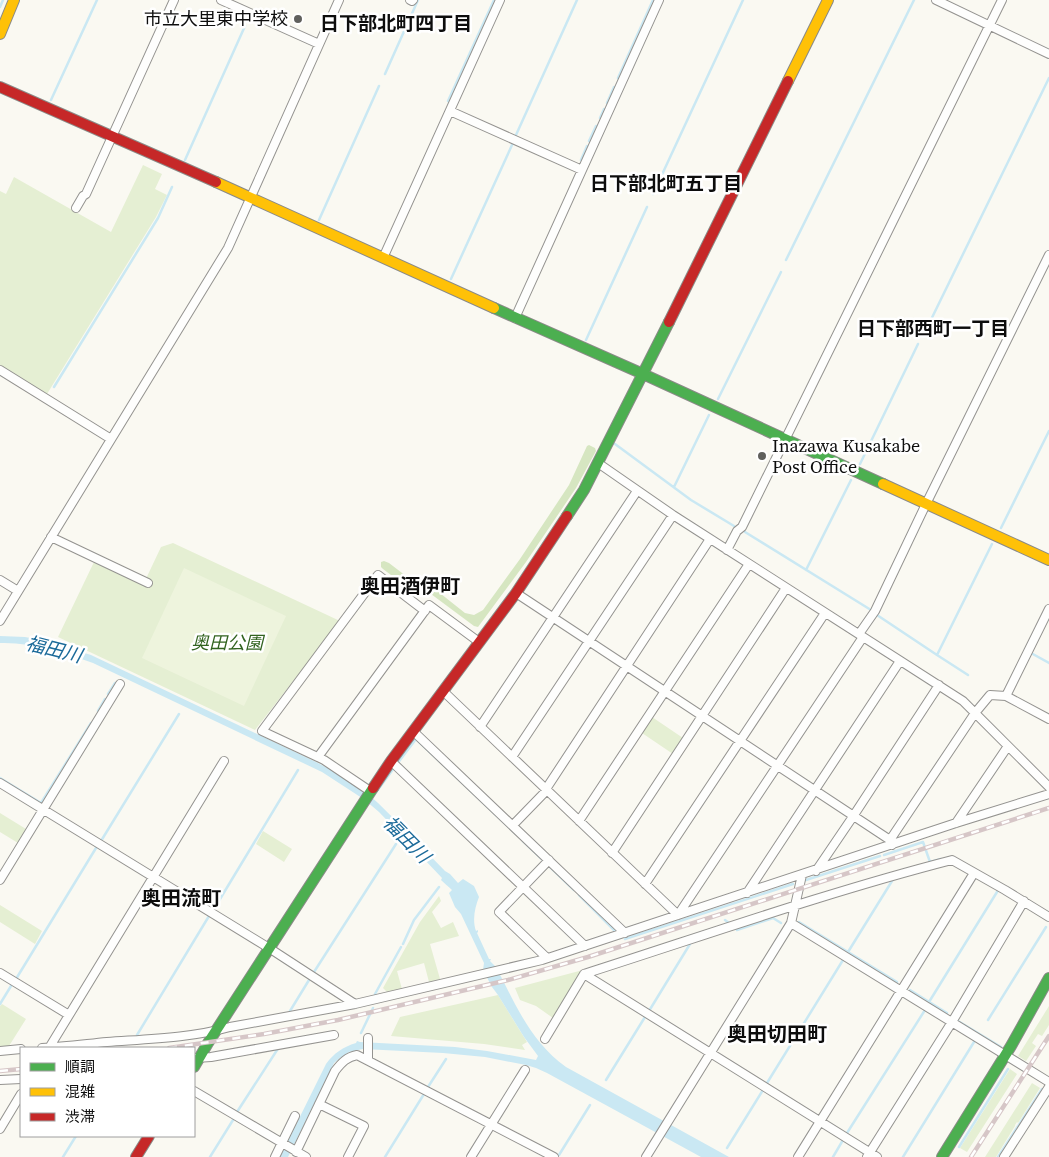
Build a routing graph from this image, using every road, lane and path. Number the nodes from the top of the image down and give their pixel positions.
1 (14, 0) edge
2 (174, 0) edge
3 (221, 0) edge
4 (339, 0) edge
5 (500, 0) edge
6 (659, 0) edge
7 (828, 0) edge
8 (936, 0) edge
9 (1002, 0) edge
10 (990, 26) junction
11 (0, 34) edge
12 (319, 44) junction
13 (1049, 54) edge
14 (0, 87) edge
15 (450, 111) junction
16 (112, 136) junction
17 (582, 170) junction
18 (250, 197) junction
19 (76, 208) dead end
20 (1049, 254) edge
21 (383, 258) junction
22 (515, 318) junction
23 (0, 370) edge
24 (643, 374) junction
25 (111, 439) junction
26 (785, 440) junction
27 (598, 463) junction
28 (637, 491) junction
29 (926, 504) junction
30 (672, 515) junction
31 (51, 538) junction
32 (710, 539) junction
33 (727, 550) junction
34 (1049, 560) edge
35 (749, 564) junction
36 (0, 580) edge
37 (148, 583) dead end
38 (786, 588) junction
39 (18, 591) junction
40 (516, 593) junction
41 (1049, 609) edge
42 (425, 611) junction
43 (825, 612) junction
44 (553, 617) junction
45 (0, 621) edge
46 (861, 636) junction
47 (589, 641) junction
48 (479, 642) junction
49 (900, 661) junction
50 (627, 666) junction
51 (120, 684) dead end
52 (939, 685) junction
53 (443, 691) junction
54 (665, 691) junction
55 (1006, 696) junction
56 (975, 712) junction
57 (702, 716) junction
58 (1049, 719) edge
59 (480, 727) junction
60 (413, 731) junction
61 (740, 741) junction
62 (1008, 746) junction
63 (318, 757) junction
64 (512, 757) junction
65 (224, 761) dead end
66 (391, 761) junction
67 (778, 765) junction
68 (0, 783) edge
69 (1049, 787) edge
70 (546, 790) junction
71 (815, 790) junction
72 (370, 791) junction
73 (1049, 794) edge
74 (43, 810) junction
75 (854, 816) junction
76 (579, 821) junction
77 (956, 823) junction
78 (513, 826) junction
79 (891, 842) junction
80 (612, 853) junction
81 (549, 860) junction
82 (816, 870) junction
83 (974, 873) junction
84 (802, 875) junction
85 (153, 877) junction
86 (0, 880) edge
87 (645, 884) junction
88 (523, 887) junction
89 (747, 893) junction
90 (1024, 901) junction
91 (795, 906) junction
92 (678, 915) junction
93 (1049, 917) edge
94 (791, 923) junction
95 (625, 932) junction
96 (585, 946) junction
97 (269, 948) junction
98 (548, 958) junction
99 (0, 973) edge
100 (584, 974) junction
101 (1049, 978) edge
102 (901, 990) junction
103 (356, 1004) junction
104 (69, 1015) junction
105 (952, 1022) junction
106 (216, 1031) junction
107 (334, 1035) dead end
108 (368, 1039) dead end
109 (545, 1039) dead end
110 (50, 1047) edge
111 (59, 1047) edge
112 (20, 1050) edge
113 (0, 1051) edge
114 (710, 1053) junction
115 (1006, 1056) junction
116 (197, 1058) edge
117 (368, 1060) junction
118 (525, 1070) dead end
119 (20, 1079) edge
120 (0, 1080) edge
121 (1049, 1082) edge
122 (1049, 1087) edge
123 (195, 1092) edge
124 (20, 1096) edge
125 (319, 1104) junction
126 (295, 1116) dead end
127 (820, 1121) junction
128 (492, 1124) junction
129 (0, 1129) edge
130 (149, 1137) edge
131 (283, 1144) junction
132 (295, 1151) junction
133 (868, 1155) edge
134 (136, 1157) edge
135 (275, 1157) edge
136 (306, 1157) edge
137 (348, 1157) edge
138 (471, 1157) edge
139 (554, 1157) edge
140 (646, 1157) edge
141 (798, 1157) edge
142 (877, 1157) edge
143 (942, 1157) edge
144 (1004, 1157) edge

1 - 11 street
2 - 16 street
3 - 12 street
4 - 12 street
5 - 15 street
6 - 17 street
7 - 24 street
8 - 10 street
9 - 10 street
10 - 13 street
10 - 26 street
12 - 18 street
14 - 16 street
15 - 17 street
15 - 21 street
16 - 18 street
16 - 19 street
17 - 22 street
18 - 21 street
18 - 25 street
20 - 29 street
21 - 22 street
22 - 24 street
23 - 25 street
24 - 26 street
24 - 27 street
25 - 31 street
26 - 29 street
26 - 33 street
27 - 28 street
27 - 40 street
28 - 30 street
28 - 44 street
29 - 34 street
29 - 46 street
30 - 32 street
30 - 47 street
31 - 37 street
31 - 39 street
32 - 33 street
32 - 50 street
33 - 35 street
35 - 38 street
35 - 54 street
36 - 39 street
38 - 43 street
38 - 57 street
39 - 45 street
40 - 44 street
40 - 48 street
41 - 55 street
42 - 48 street
42 - 63 street
42 - 63 street
43 - 46 street
43 - 61 street
44 - 47 street
44 - 59 street
46 - 49 street
46 - 67 street
47 - 50 street
47 - 64 street
48 - 53 street
49 - 52 street
49 - 71 street
50 - 54 street
50 - 70 street
51 - 74 street
52 - 56 street
52 - 75 street
53 - 59 street
53 - 60 street
54 - 57 street
54 - 76 street
55 - 56 street
55 - 58 street
56 - 62 street
56 - 79 street
57 - 61 street
57 - 80 street
59 - 64 street
60 - 66 street
60 - 78 street
61 - 67 street
61 - 87 street
62 - 69 street
62 - 77 street
63 - 72 street
64 - 70 street
65 - 85 street
66 - 72 street
66 - 88 street
67 - 71 street
67 - 92 street
68 - 74 street
70 - 76 street
70 - 78 street
71 - 75 street
71 - 89 street
72 - 97 street
73 - 77 street
74 - 85 street
74 - 86 street
75 - 79 street
75 - 82 street
76 - 80 street
77 - 79 street
78 - 81 street
79 - 82 street
80 - 87 street
81 - 88 street
81 - 95 street
82 - 84 street
83 - 90 street
83 - 91 street
83 - 102 street
84 - 89 street
84 - 91 street
85 - 97 street
85 - 104 street
87 - 92 street
88 - 96 street
88 - 98 street
89 - 92 street
90 - 93 street
90 - 105 street
91 - 94 street
91 - 100 street
92 - 95 street
94 - 102 street
94 - 114 street
95 - 96 street
96 - 98 street
97 - 103 street
97 - 106 street
98 - 103 street
99 - 104 street
100 - 109 street
100 - 114 street
101 - 115 street
102 - 105 street
102 - 127 street
103 - 106 street
104 - 110 street
105 - 115 street
105 - 133 street
106 - 111 street
106 - 116 street
107 - 116 street
108 - 117 street
112 - 113 street
114 - 127 street
114 - 140 street
115 - 121 street
115 - 143 street
117 - 125 street
117 - 128 street
118 - 128 street
119 - 120 street
122 - 144 street
123 - 131 street
124 - 129 street
125 - 132 street
125 - 137 street
126 - 131 street
127 - 133 street
127 - 141 street
128 - 138 street
128 - 139 street
130 - 134 street
131 - 132 street
131 - 135 street
132 - 136 street
133 - 142 street

